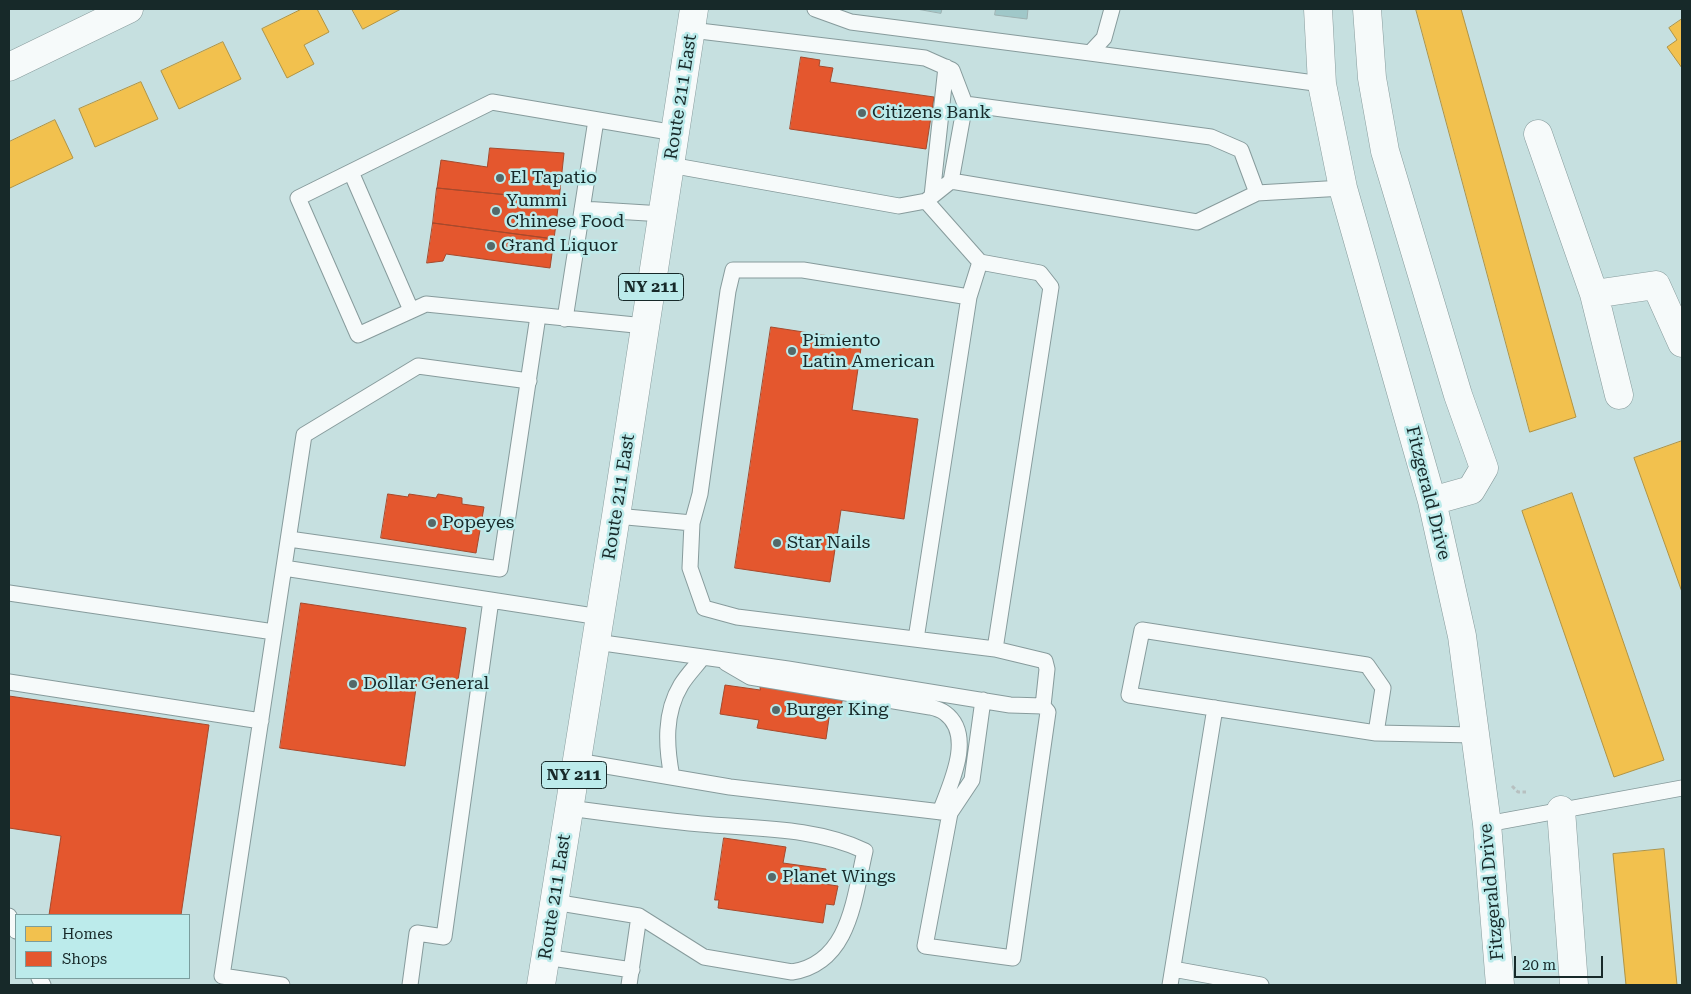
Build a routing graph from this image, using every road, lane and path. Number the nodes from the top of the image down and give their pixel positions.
1 (130, 9) edge
2 (815, 9) edge
3 (1112, 9) edge
4 (1318, 9) edge
5 (1367, 9) edge
6 (693, 19) edge
7 (1090, 52) junction
8 (9, 67) edge
9 (946, 68) junction
10 (1322, 84) junction
11 (965, 104) junction
12 (596, 120) junction
13 (675, 133) junction
14 (1538, 134) dead end
15 (670, 165) junction
16 (351, 172) junction
17 (951, 181) junction
18 (1343, 188) junction
19 (1257, 193) junction
20 (929, 199) junction
21 (582, 210) junction
22 (663, 214) junction
23 (980, 262) junction
24 (1594, 294) junction
25 (969, 297) junction
26 (411, 310) junction
27 (538, 316) junction
28 (564, 319) junction
29 (645, 326) junction
30 (1682, 342) edge
31 (529, 380) junction
32 (1619, 395) dead end
33 (1432, 501) junction
34 (616, 516) junction
35 (692, 523) junction
36 (289, 538) junction
37 (284, 568) junction
38 (9, 593) edge
39 (491, 600) junction
40 (598, 629) junction
41 (274, 632) junction
42 (916, 639) junction
43 (995, 649) junction
44 (710, 658) junction
45 (9, 682) edge
46 (983, 700) junction
47 (1043, 706) junction
48 (1214, 708) junction
49 (261, 721) junction
50 (1376, 733) junction
51 (1475, 735) junction
52 (577, 761) junction
53 (672, 777) junction
54 (1682, 788) edge
55 (569, 808) junction
56 (1561, 810) junction
57 (945, 812) junction
58 (1487, 824) junction
59 (554, 902) junction
60 (9, 916) edge
61 (639, 916) junction
62 (15, 929) edge
63 (545, 957) junction
64 (1173, 969) junction
65 (632, 970) junction
66 (282, 985) edge
67 (410, 985) edge
68 (541, 985) edge
69 (630, 985) edge
70 (1170, 985) edge
71 (1261, 985) edge
72 (1500, 985) edge
73 (1574, 985) edge

1 - 8 street
2 - 7 lane
3 - 7 lane
4 - 10 street, Fitzgerald Drive
5 - 33 street
6 - 9 lane
6 - 13 street, Route 211 East / NY 211
7 - 10 lane
9 - 11 lane
9 - 20 lane
10 - 18 street, Fitzgerald Drive
11 - 17 lane
11 - 19 lane
12 - 13 lane
12 - 16 lane
12 - 21 lane
13 - 15 street, Route 211 East / NY 211
14 - 24 street
15 - 20 lane
15 - 22 street, Route 211 East / NY 211
16 - 26 lane
16 - 26 lane
17 - 19 lane
17 - 20 lane
18 - 19 lane
18 - 33 street, Fitzgerald Drive
20 - 23 lane
21 - 22 lane
21 - 28 lane
22 - 29 street, Route 211 East / NY 211
23 - 25 lane
23 - 43 lane
24 - 30 street
24 - 32 street
25 - 35 lane
25 - 42 lane
26 - 27 lane
27 - 28 lane
27 - 31 lane
28 - 29 lane
29 - 34 street, Route 211 East / NY 211
31 - 36 lane
31 - 36 lane
33 - 51 street, Fitzgerald Drive
34 - 35 lane
34 - 40 street, Route 211 East / NY 211
35 - 42 lane
36 - 37 lane
37 - 39 lane
37 - 41 lane
38 - 41 lane
39 - 40 lane
39 - 67 lane
40 - 44 lane
40 - 52 street, Route 211 East / NY 211
41 - 49 lane
42 - 43 lane
43 - 47 lane
44 - 46 lane
44 - 53 lane
44 - 57 lane
45 - 49 lane
46 - 47 lane
46 - 57 lane
47 - 57 lane
48 - 50 lane
48 - 50 lane
48 - 64 lane
49 - 66 lane
50 - 51 lane
51 - 58 street, Fitzgerald Drive
52 - 53 lane
52 - 55 street, Route 211 East / NY 211
53 - 57 lane
54 - 56 lane
55 - 59 street, Route 211 East / NY 211
55 - 61 lane
56 - 58 lane
56 - 73 street
58 - 72 street, Fitzgerald Drive
59 - 61 lane
59 - 63 street, Route 211 East / NY 211
60 - 62 lane
61 - 65 lane
63 - 65 lane
63 - 68 street, Route 211 East / NY 211
64 - 70 lane
64 - 71 lane
65 - 69 lane

